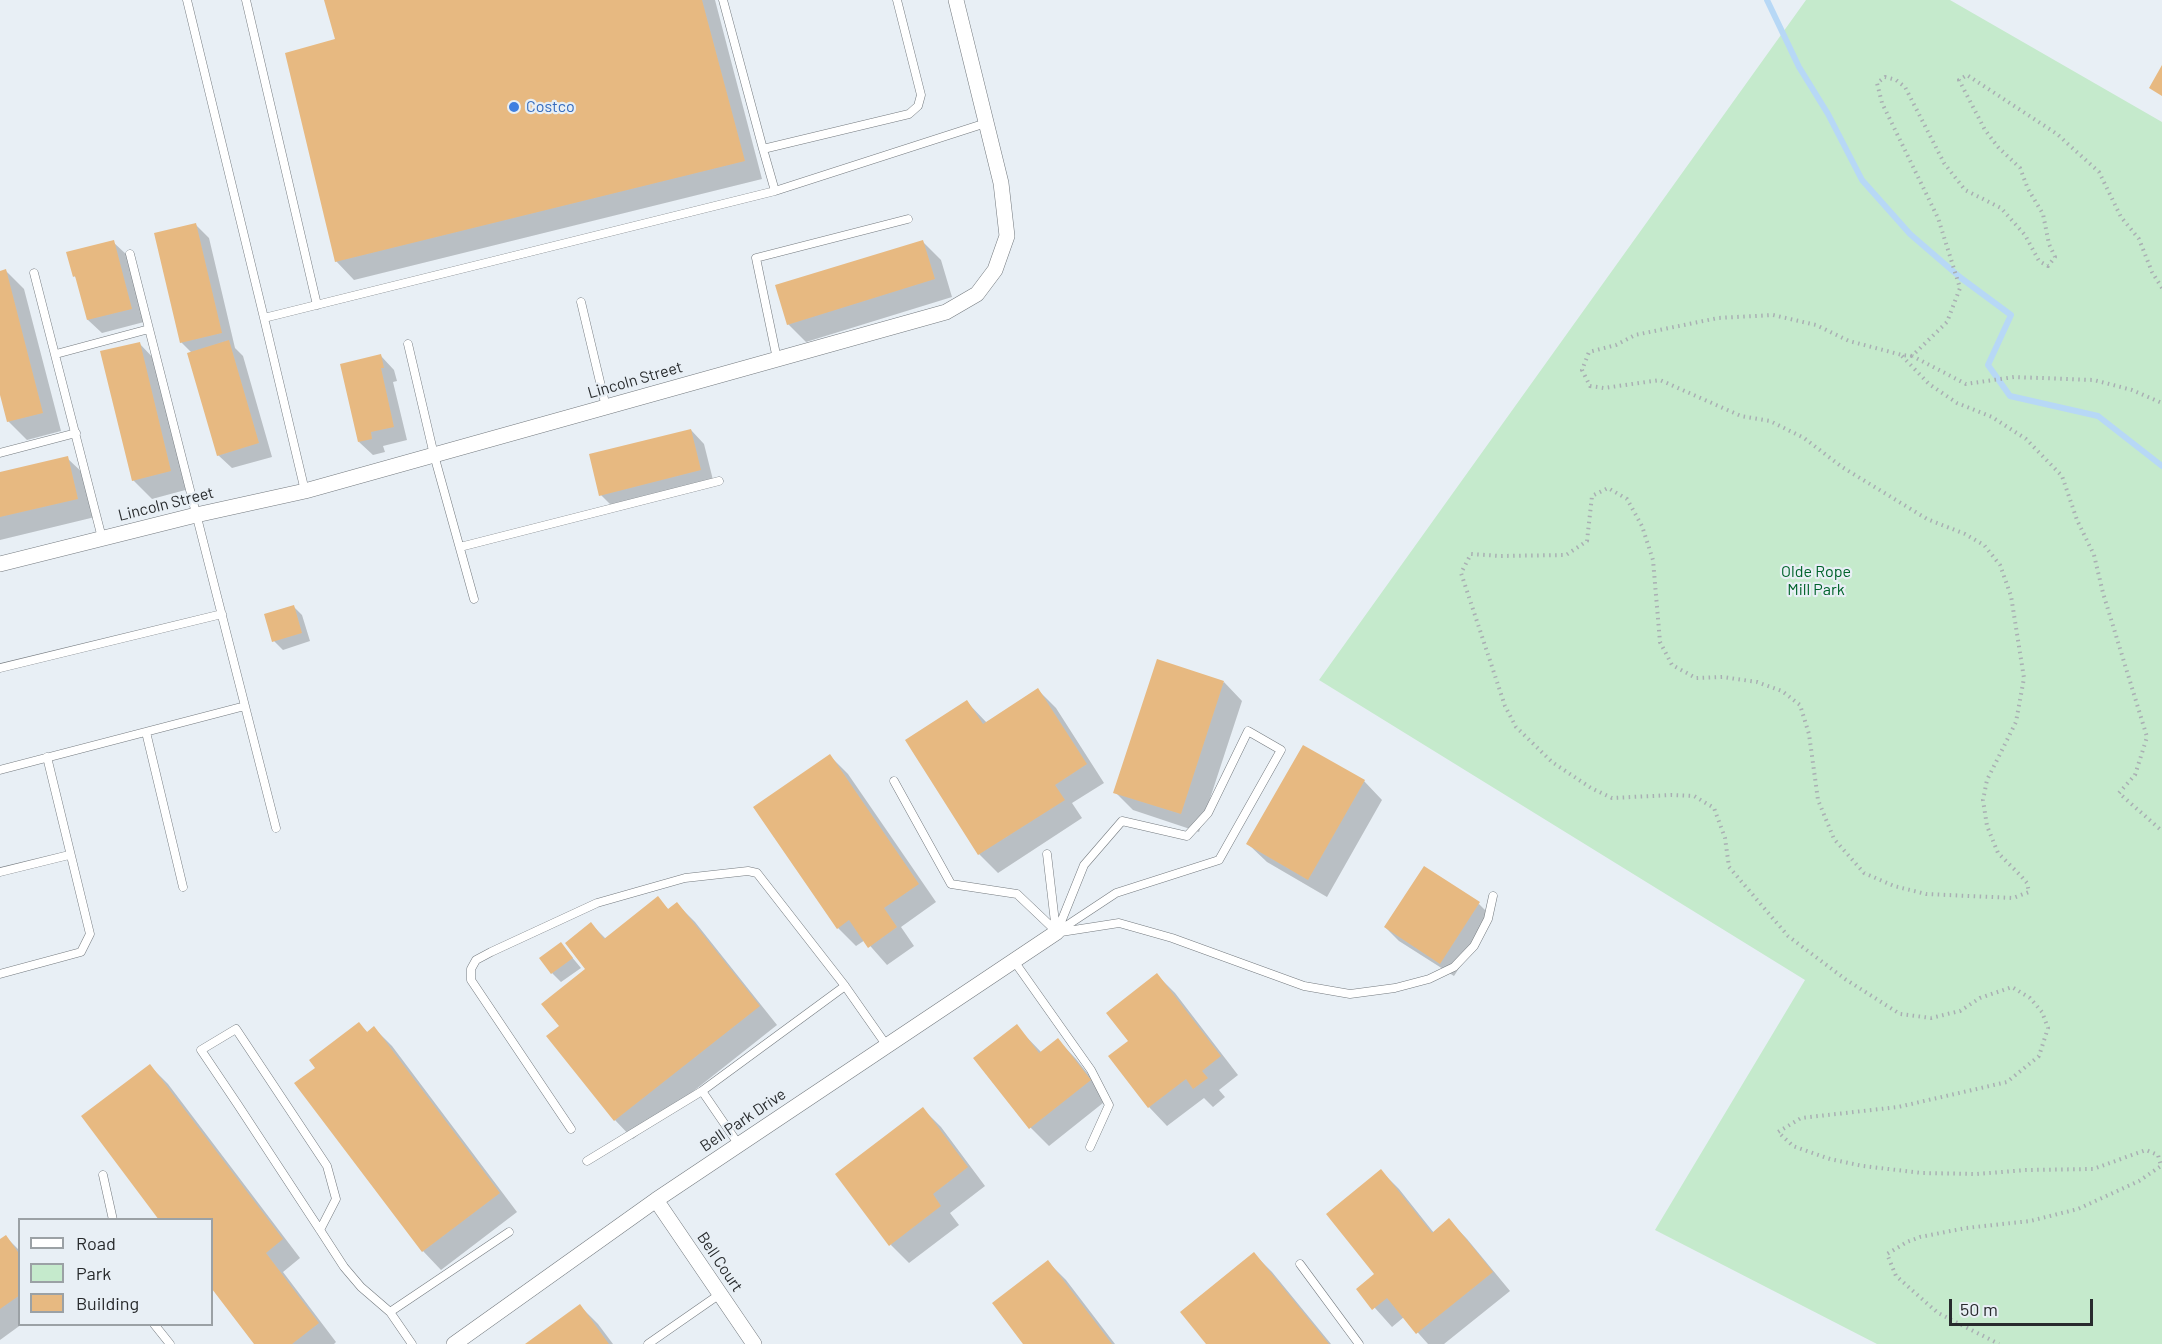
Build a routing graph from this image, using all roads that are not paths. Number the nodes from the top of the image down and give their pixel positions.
1 (187, 0) edge
2 (246, 0) edge
3 (723, 0) edge
4 (897, 0) edge
5 (956, 0) edge
6 (986, 123) junction
7 (763, 149) junction
8 (775, 191) junction
9 (908, 219) dead end
10 (130, 254) dead end
11 (34, 273) dead end
12 (581, 302) dead end
13 (317, 305) junction
14 (264, 318) junction
15 (149, 329) junction
16 (408, 344) dead end
17 (56, 354) junction
18 (777, 359) junction
19 (606, 407) junction
20 (76, 433) junction
21 (0, 453) edge
22 (434, 454) junction
23 (719, 481) dead end
24 (305, 491) junction
25 (196, 515) junction
26 (102, 538) junction
27 (460, 547) junction
28 (0, 564) edge
29 (474, 599) dead end
30 (222, 614) junction
31 (0, 668) edge
32 (245, 705) junction
33 (146, 732) junction
34 (47, 757) junction
35 (0, 770) edge
36 (894, 781) dead end
37 (276, 828) dead end
38 (1047, 854) dead end
39 (69, 855) junction
40 (0, 872) edge
41 (183, 887) dead end
42 (1493, 896) dead end
43 (1057, 932) junction
44 (1014, 961) junction
45 (0, 974) edge
46 (845, 986) junction
47 (886, 1046) junction
48 (702, 1091) junction
49 (571, 1129) dead end
50 (739, 1144) junction
51 (1090, 1146) dead end
52 (586, 1161) dead end
53 (103, 1175) dead end
54 (656, 1200) junction
55 (113, 1218) edge
56 (320, 1230) junction
57 (509, 1232) dead end
58 (1300, 1264) dead end
59 (720, 1294) junction
60 (390, 1312) junction
61 (156, 1326) edge
62 (170, 1344) edge
63 (412, 1344) edge
64 (454, 1344) edge
65 (648, 1344) edge
66 (754, 1344) edge
67 (1359, 1344) edge

1 - 14 lane
2 - 13 lane
3 - 7 lane
4 - 7 lane
5 - 6 street, Lincoln Street
6 - 8 lane
6 - 18 street, Lincoln Street
7 - 8 lane
8 - 13 lane
9 - 18 lane
10 - 15 lane
11 - 17 lane
12 - 19 lane
13 - 14 lane
14 - 24 lane
15 - 17 lane
15 - 25 lane
16 - 22 lane
17 - 20 lane
18 - 19 street, Lincoln Street
19 - 22 street, Lincoln Street
20 - 21 lane
20 - 26 lane
22 - 24 street, Lincoln Street
22 - 27 lane
23 - 27 lane
24 - 25 street, Lincoln Street
25 - 26 street, Lincoln Street
25 - 30 lane
26 - 28 street, Lincoln Street
27 - 29 lane
30 - 31 lane
30 - 32 lane
32 - 33 lane
32 - 37 lane
33 - 34 lane
33 - 41 lane
34 - 35 lane
34 - 39 lane
36 - 43 lane
38 - 43 lane
39 - 40 lane
39 - 45 lane
42 - 43 lane
43 - 43 lane
43 - 44 street, Bell Park Drive
44 - 47 street, Bell Park Drive
44 - 51 lane
46 - 47 lane
46 - 48 lane
46 - 49 lane
47 - 50 street, Bell Park Drive
48 - 50 lane
48 - 52 lane
50 - 54 street, Bell Park Drive
53 - 55 lane
54 - 59 street, Bell Court
54 - 64 street, Bell Park Drive
56 - 56 lane
56 - 60 lane
57 - 60 lane
58 - 67 lane
59 - 65 lane
59 - 66 street, Bell Court
60 - 63 lane
61 - 62 lane

